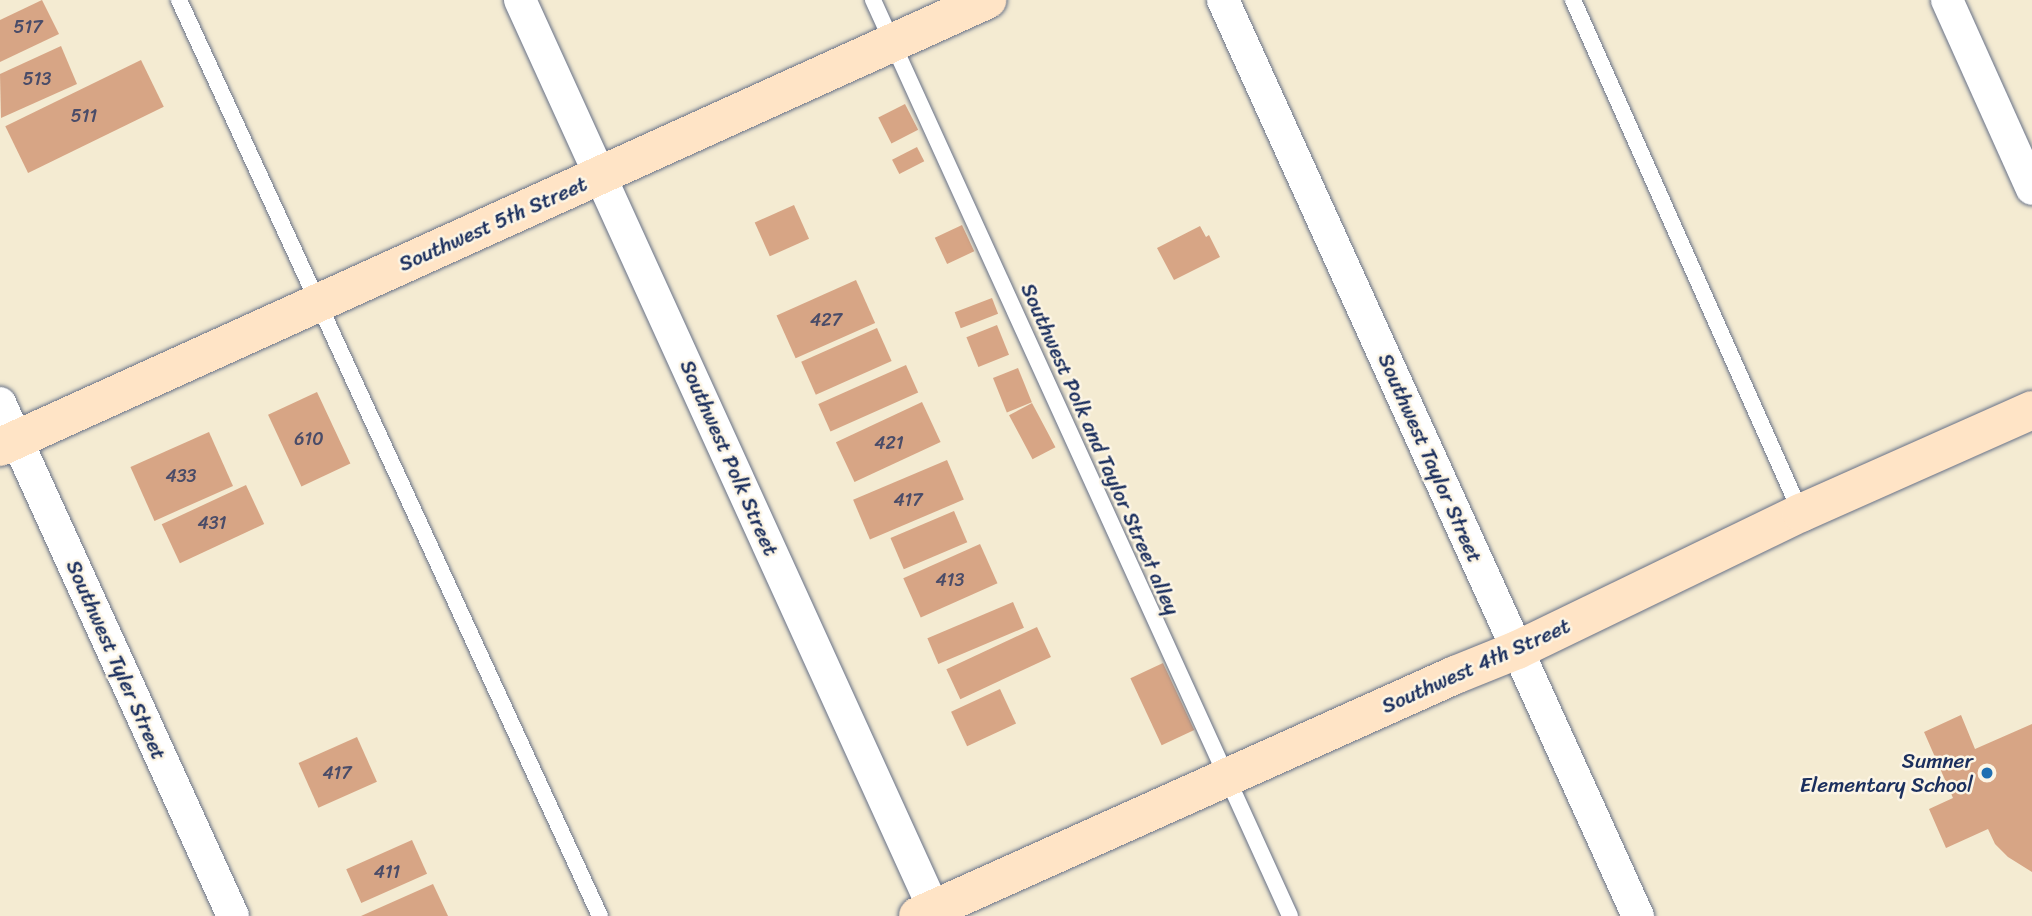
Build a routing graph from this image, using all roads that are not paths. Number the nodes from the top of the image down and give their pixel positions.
1 (179, 0) edge
2 (520, 0) edge
3 (873, 0) edge
4 (987, 0) edge
5 (1223, 0) edge
6 (1573, 0) edge
7 (1947, 0) edge
8 (893, 43) junction
9 (601, 175) junction
10 (2032, 188) edge
11 (318, 303) junction
12 (0, 403) edge
13 (2032, 410) edge
14 (8, 444) edge
15 (1801, 513) junction
16 (1517, 650) junction
17 (1226, 779) junction
18 (929, 914) edge
19 (233, 916) edge
20 (600, 916) edge
21 (1290, 916) edge
22 (1638, 916) edge

1 - 11 lane
2 - 9 street, Southwest Polk Street
3 - 8 lane, Southwest Polk and Taylor Street alley
4 - 8 street, Southwest 5th Street
5 - 16 street, Southwest Taylor Street
6 - 15 lane
7 - 10 street
8 - 9 street, Southwest 5th Street
8 - 17 lane, Southwest Polk and Taylor Street alley
9 - 11 street, Southwest 5th Street
9 - 18 street, Southwest Polk Street
11 - 14 street, Southwest 5th Street
11 - 20 lane
12 - 14 street, Southwest Tyler Street
13 - 15 street, Southwest 4th Street
14 - 19 street, Southwest Tyler Street
15 - 16 street, Southwest 4th Street
16 - 17 street, Southwest 4th Street
16 - 22 street, Southwest Taylor Street
17 - 18 street, Southwest 4th Street
17 - 21 lane, Southwest Polk and Taylor Street alley

